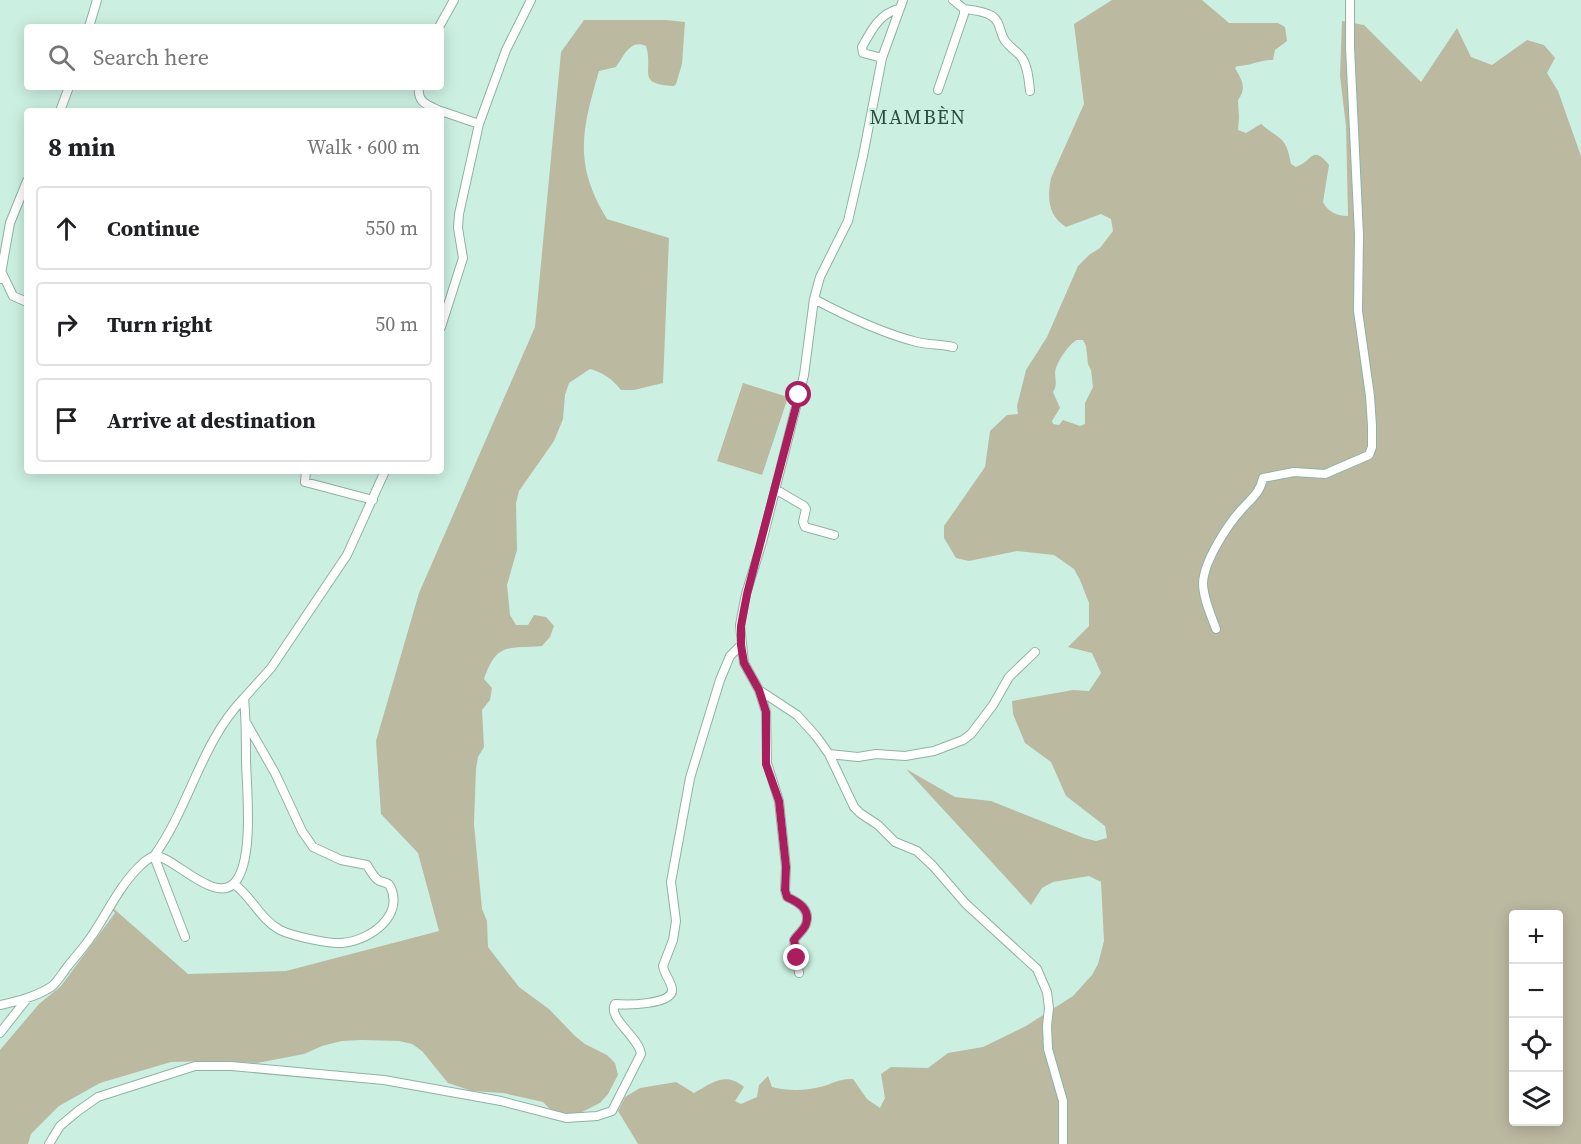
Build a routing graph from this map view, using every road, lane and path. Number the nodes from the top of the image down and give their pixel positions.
1 (97, 0) edge
2 (454, 0) edge
3 (531, 0) edge
4 (903, 0) edge
5 (953, 0) edge
6 (1350, 0) edge
7 (898, 9) junction
8 (964, 9) junction
9 (90, 24) edge
10 (441, 24) edge
11 (882, 58) junction
12 (68, 90) edge
13 (419, 90) edge
14 (938, 90) dead end
15 (1030, 91) dead end
16 (61, 108) edge
17 (433, 108) edge
18 (444, 112) edge
19 (478, 124) junction
20 (24, 188) edge
21 (1, 276) edge
22 (814, 299) junction
23 (24, 301) edge
24 (444, 318) edge
25 (953, 347) dead end
26 (306, 474) edge
27 (384, 474) edge
28 (775, 489) junction
29 (373, 500) junction
30 (834, 535) dead end
31 (1216, 629) dead end
32 (741, 645) junction
33 (1035, 652) dead end
34 (759, 690) junction
35 (244, 698) junction
36 (247, 724) junction
37 (830, 754) junction
38 (154, 856) junction
39 (234, 884) junction
40 (185, 936) dead end
41 (799, 974) dead end
42 (26, 999) junction
43 (0, 1005) edge
44 (0, 1033) edge
45 (49, 1144) edge
46 (1063, 1144) edge

1 - 9 street
2 - 10 street
3 - 19 street
4 - 7 street
5 - 8 street
6 - 31 street
7 - 11 street
7 - 11 street
8 - 14 street
8 - 15 street
11 - 22 street
12 - 16 street
13 - 17 street
18 - 19 street
19 - 24 street
20 - 21 street
21 - 23 street
22 - 25 street
22 - 28 street
26 - 29 street
27 - 29 street
28 - 30 street
28 - 32 street
29 - 35 street
32 - 34 street
32 - 45 street
33 - 37 street
34 - 37 street
34 - 41 street
35 - 36 street
35 - 38 street
36 - 39 street
36 - 39 street
37 - 46 street
38 - 39 street
38 - 40 street
38 - 42 street
42 - 43 street
42 - 44 street

